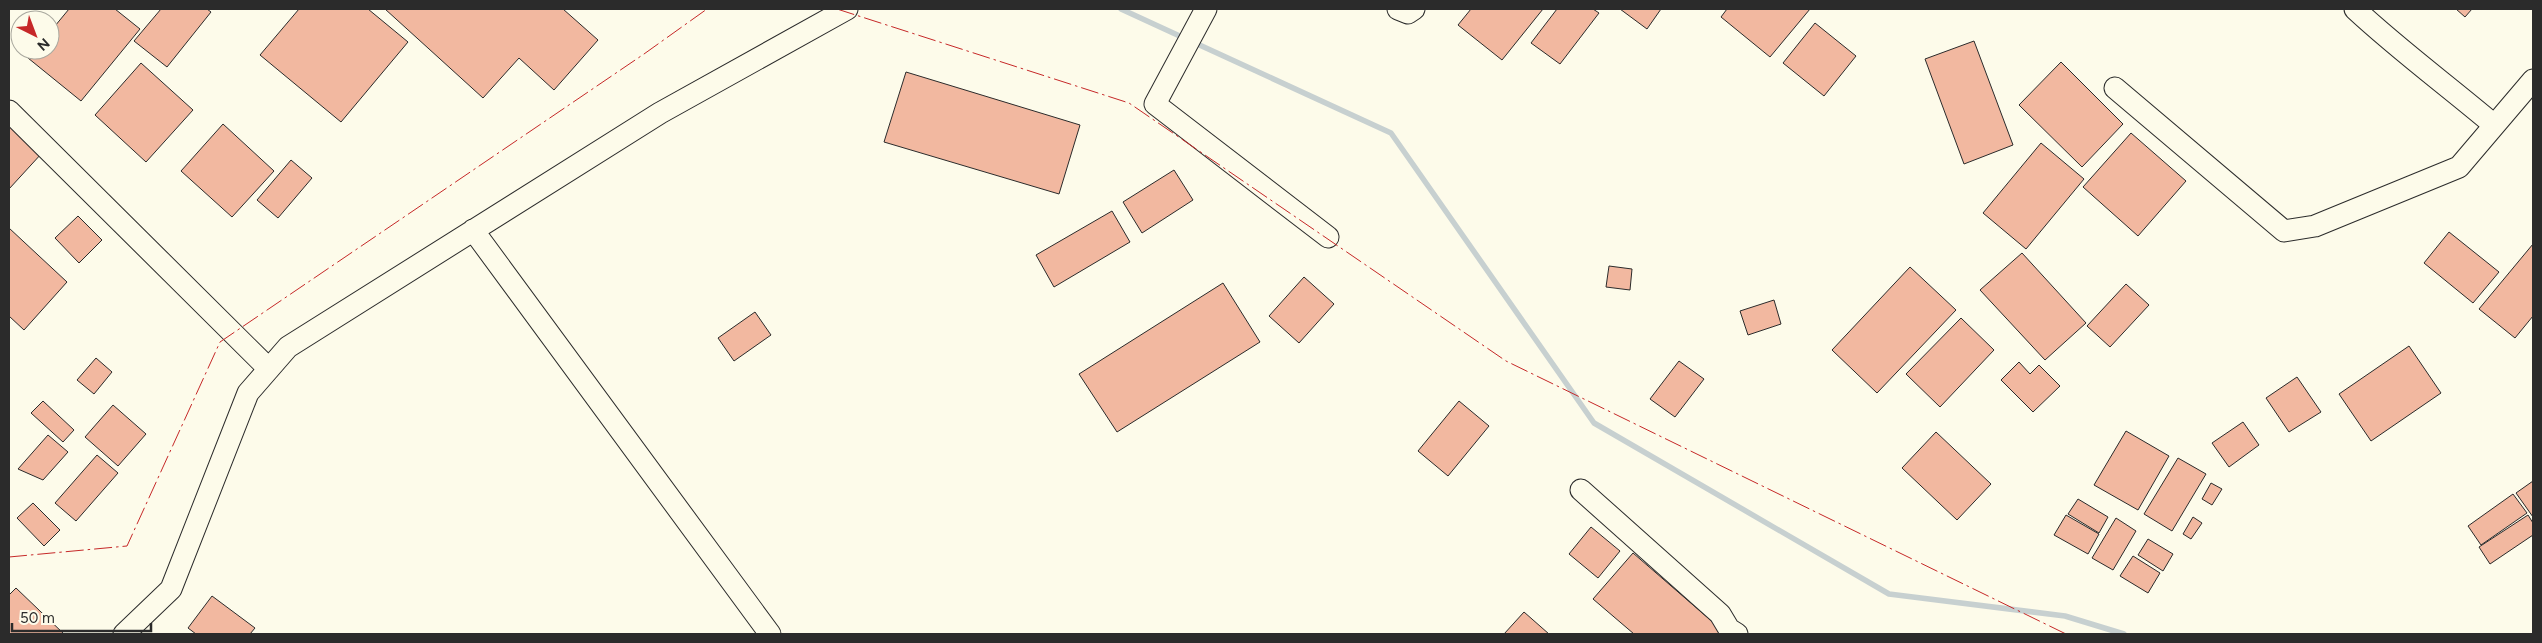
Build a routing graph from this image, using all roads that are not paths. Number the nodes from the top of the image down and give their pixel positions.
1 (847, 9) edge
2 (1206, 9) edge
3 (1398, 9) edge
4 (1414, 9) edge
5 (2355, 9) edge
6 (2533, 80) edge
7 (2115, 88) dead end
8 (9, 111) edge
9 (2494, 125) junction
10 (472, 230) junction
11 (1328, 237) dead end
12 (269, 369) junction
13 (1581, 490) dead end
14 (1730, 632) edge
15 (124, 634) edge
16 (770, 634) edge

1 - 10 street
2 - 11 street
3 - 4 street
5 - 9 street
6 - 9 street
7 - 9 street
8 - 12 street
10 - 12 street
10 - 16 street
12 - 15 street
13 - 14 street

